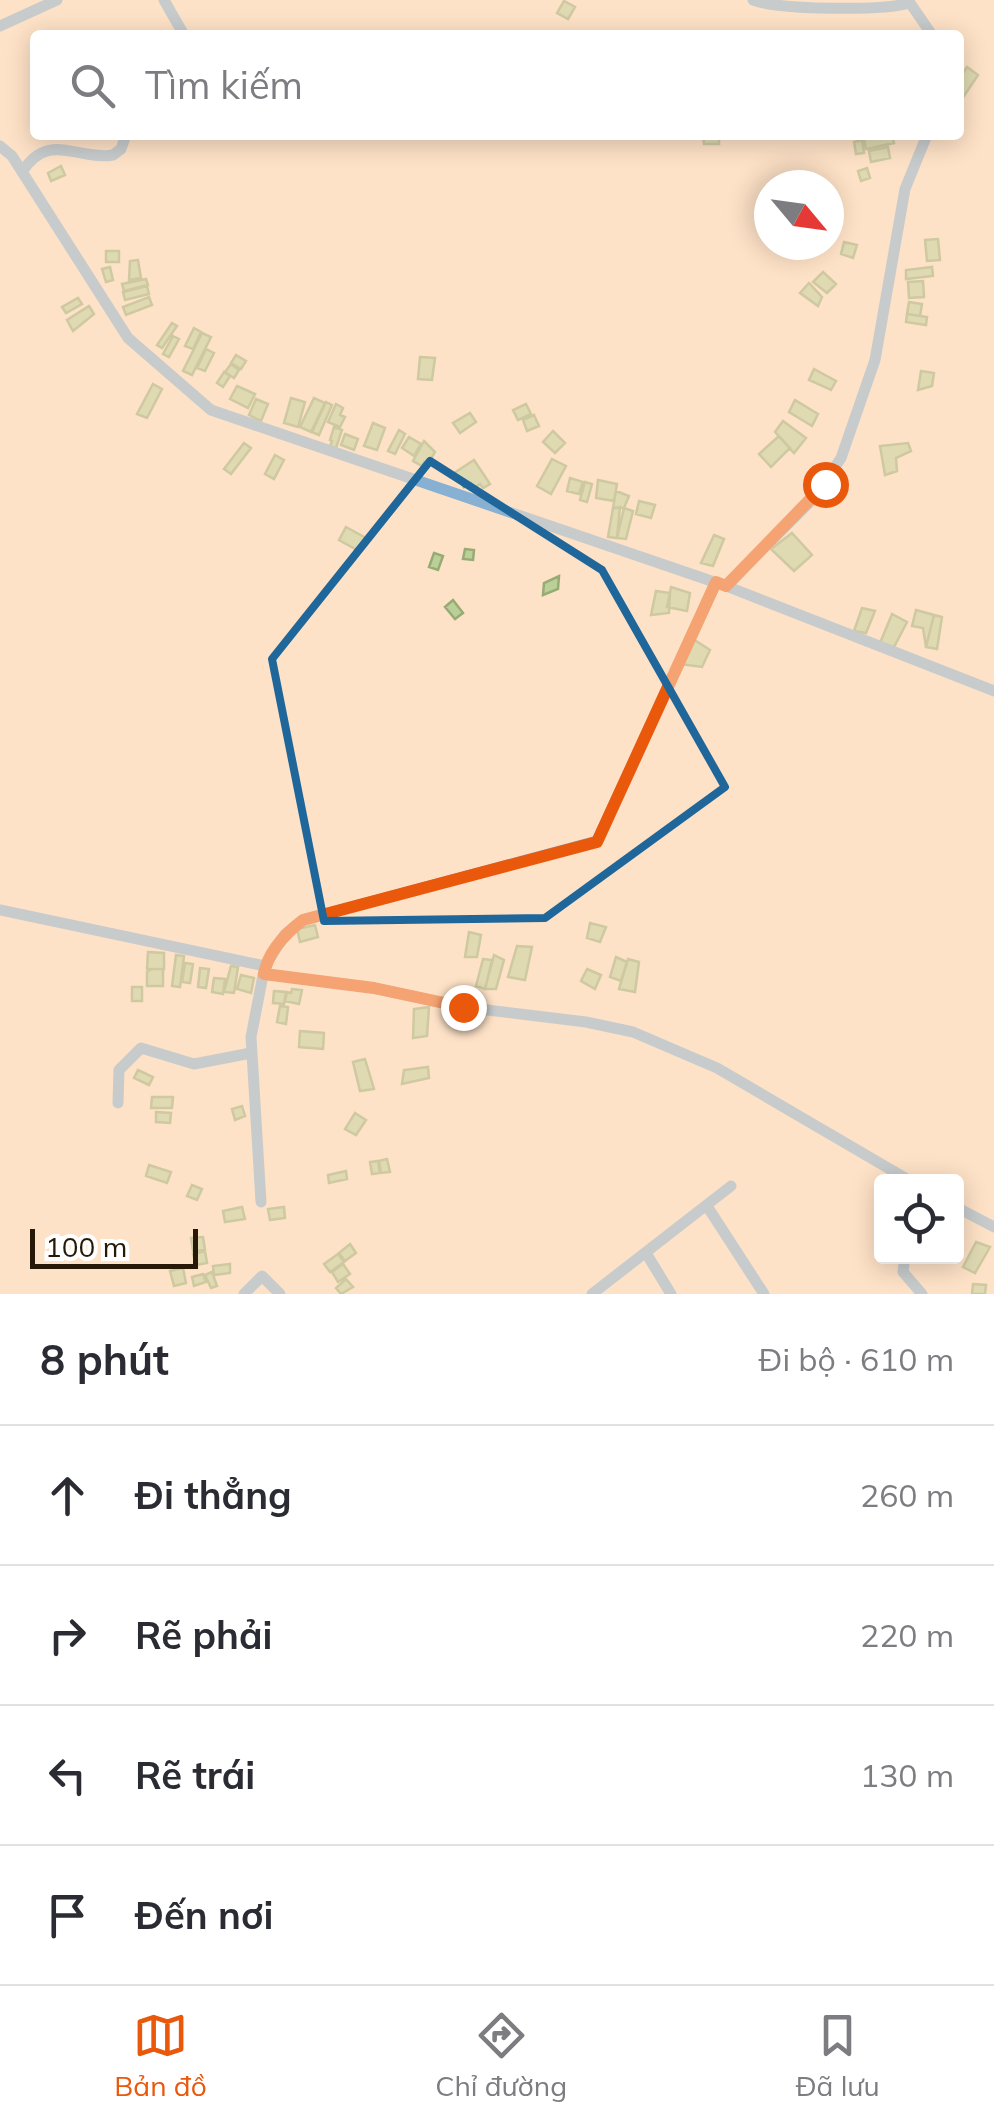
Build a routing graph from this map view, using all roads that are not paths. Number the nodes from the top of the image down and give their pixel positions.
1 (57, 0) edge
2 (164, 0) edge
3 (753, 0) edge
4 (909, 1) edge
5 (0, 26) edge
6 (181, 30) edge
7 (929, 30) edge
8 (124, 140) edge
9 (924, 140) edge
10 (0, 146) edge
11 (22, 172) junction
12 (721, 584) junction
13 (994, 691) edge
14 (0, 910) edge
15 (264, 970) junction
16 (252, 1053) junction
17 (118, 1103) dead end
18 (898, 1174) edge
19 (730, 1186) dead end
20 (261, 1202) dead end
21 (706, 1206) junction
22 (964, 1211) edge
23 (994, 1227) edge
24 (646, 1252) junction
25 (904, 1264) edge
26 (244, 1294) edge
27 (280, 1294) edge
28 (592, 1294) edge
29 (671, 1294) edge
30 (764, 1294) edge
31 (922, 1294) edge

1 - 5 street
2 - 6 street
3 - 4 street
4 - 7 street
8 - 11 street
9 - 12 street
10 - 11 street
11 - 12 street
12 - 13 street
12 - 15 street
14 - 15 street
15 - 16 street
15 - 18 street
16 - 17 street
16 - 20 street
19 - 21 street
21 - 24 street
21 - 30 street
22 - 23 street
24 - 28 street
24 - 29 street
25 - 31 street
26 - 27 street

